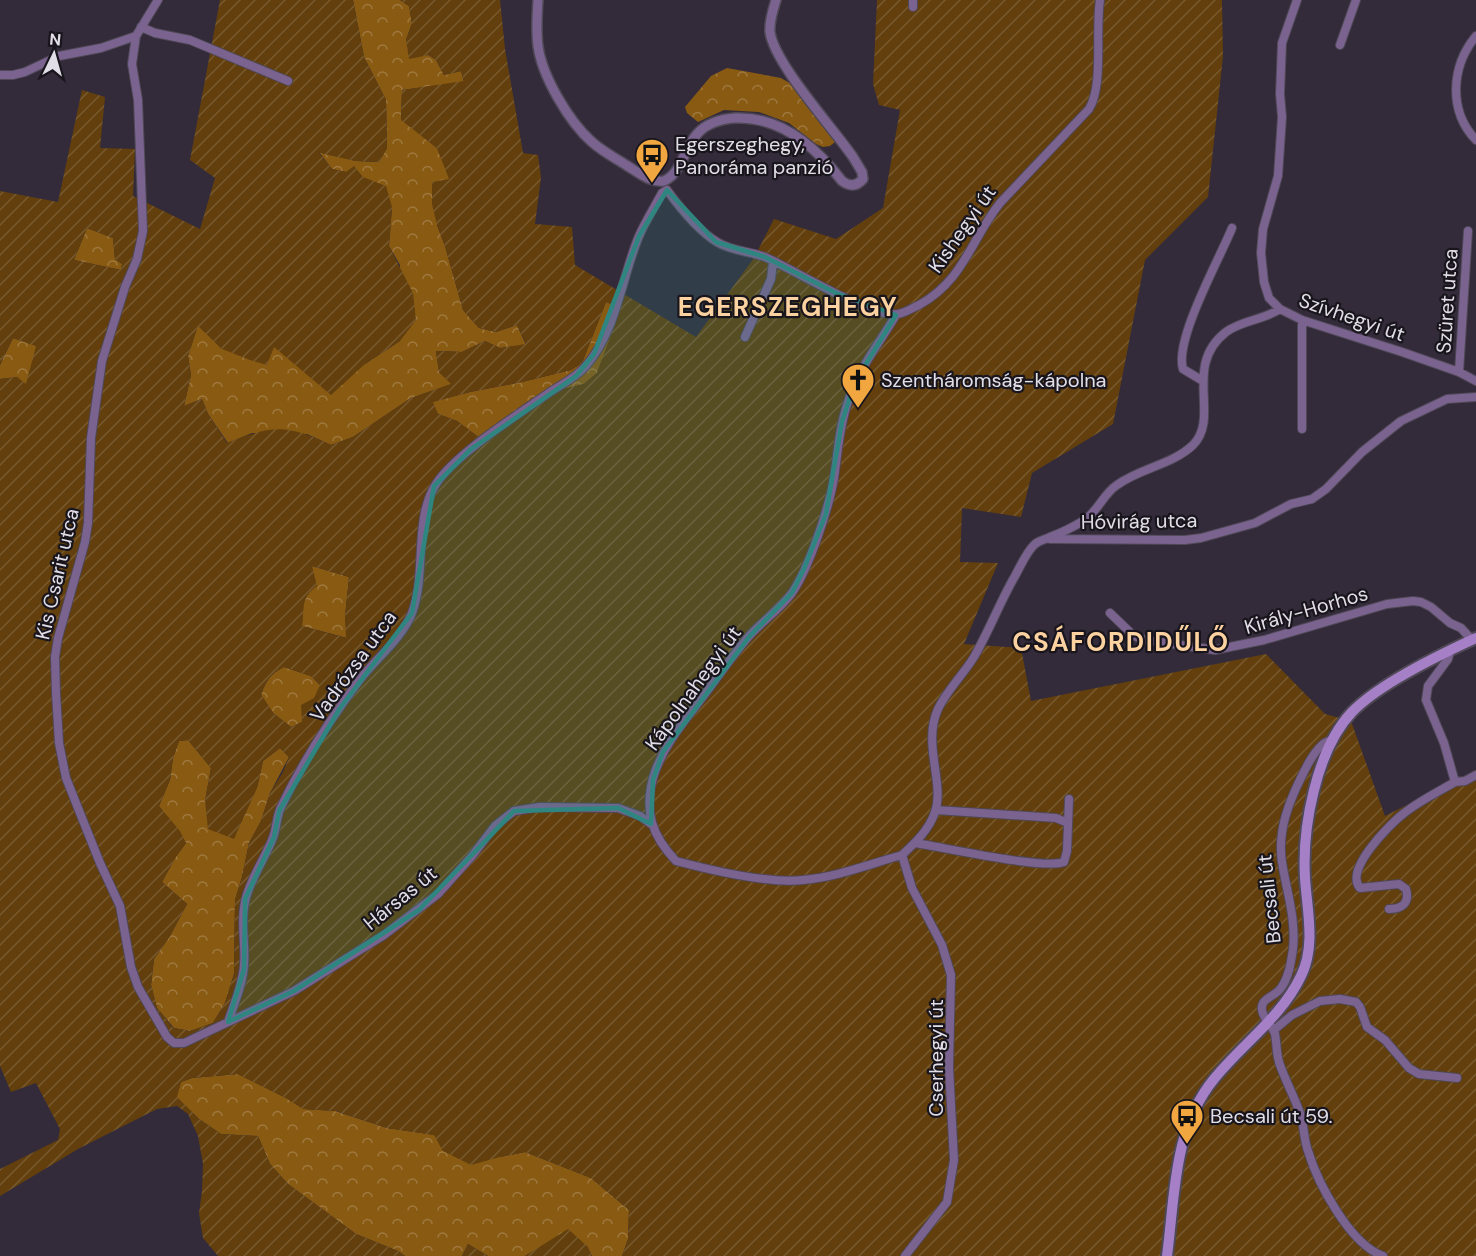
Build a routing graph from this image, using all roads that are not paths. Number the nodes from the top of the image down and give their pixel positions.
1 (158, 0) edge
2 (538, 0) edge
3 (776, 0) edge
4 (1100, 0) edge
5 (1297, 0) edge
6 (1356, 0) edge
7 (141, 27) junction
8 (136, 36) junction
9 (1476, 36) edge
10 (1340, 45) dead end
11 (0, 75) edge
12 (288, 81) dead end
13 (1476, 141) edge
14 (665, 185) junction
15 (1232, 228) dead end
16 (1468, 231) dead end
17 (773, 262) junction
18 (1280, 309) junction
19 (896, 315) junction
20 (1302, 320) junction
21 (745, 337) dead end
22 (1459, 372) junction
23 (1203, 381) junction
24 (1476, 381) edge
25 (1476, 397) edge
26 (1302, 429) dead end
27 (1048, 538) junction
28 (1110, 613) dead end
29 (1474, 639) edge
30 (1450, 651) junction
31 (1334, 740) junction
32 (1476, 775) edge
33 (1455, 782) junction
34 (1069, 799) dead end
35 (936, 810) junction
36 (1068, 823) junction
37 (651, 824) junction
38 (915, 843) junction
39 (902, 855) junction
40 (1389, 909) dead end
41 (228, 1022) junction
42 (1271, 1027) junction
43 (1457, 1078) dead end
44 (905, 1256) edge
45 (1167, 1256) edge
46 (1383, 1256) edge

1 - 7 street
2 - 14 street
3 - 14 street
4 - 19 street, Kishegyi út
5 - 18 street, Szívhegyi út
6 - 10 street
7 - 8 street
7 - 12 street
8 - 11 street
8 - 41 street, Kis Csarit utca
9 - 13 street
14 - 17 street
14 - 41 street, Vadrózsa utca
15 - 23 street
16 - 22 street, Szüret utca
17 - 19 street
17 - 21 street
18 - 20 street, Szívhegyi út
18 - 23 street
19 - 37 street, Kápolnahegyi út
20 - 22 street, Szívhegyi út
20 - 26 street
22 - 24 street, Szívhegyi út
23 - 27 street
25 - 27 street, Hóvirág utca
27 - 35 street
28 - 29 street, Király-Horhos
29 - 30 main road, Becsali út
30 - 31 main road, Becsali út
30 - 33 street
31 - 42 main road, Becsali út
31 - 42 street, Becsali út
32 - 33 street
33 - 40 street
34 - 36 street
35 - 36 street
35 - 38 street, Kápolnahegyi út
36 - 38 street
37 - 39 street, Kápolnahegyi út
37 - 41 street, Hársas út
38 - 39 street, Kápolnahegyi út
39 - 44 street, Cserhegyi út
42 - 43 street
42 - 45 main road, Becsali út
42 - 46 street

